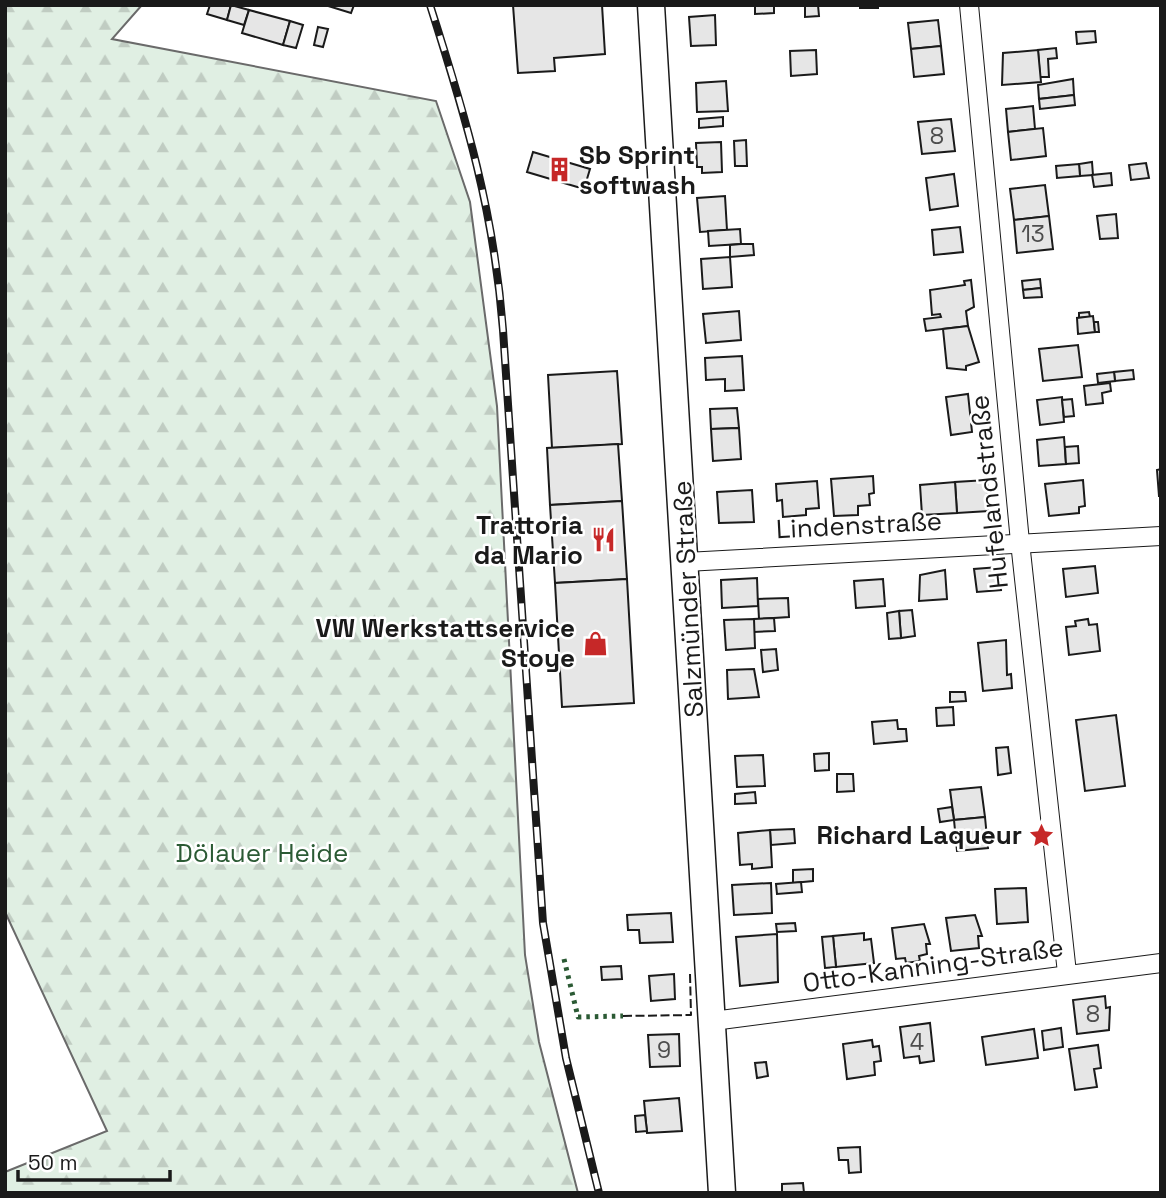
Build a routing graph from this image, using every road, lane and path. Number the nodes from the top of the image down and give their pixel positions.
1 (651, 5) edge
2 (969, 5) edge
3 (1161, 536) edge
4 (1020, 542) junction
5 (686, 562) junction
6 (1161, 963) edge
7 (1067, 973) junction
8 (713, 1021) junction
9 (722, 1193) edge

1 - 5 main road, Salzmünder Straße
2 - 4 street, Hufelandstraße
3 - 4 street, Lindenstraße
4 - 5 street, Lindenstraße
4 - 7 street, Hufelandstraße
5 - 8 main road, Salzmünder Straße
6 - 7 street, Otto-Kanning-Straße
7 - 8 street, Otto-Kanning-Straße
8 - 9 main road, Salzmünder Straße

